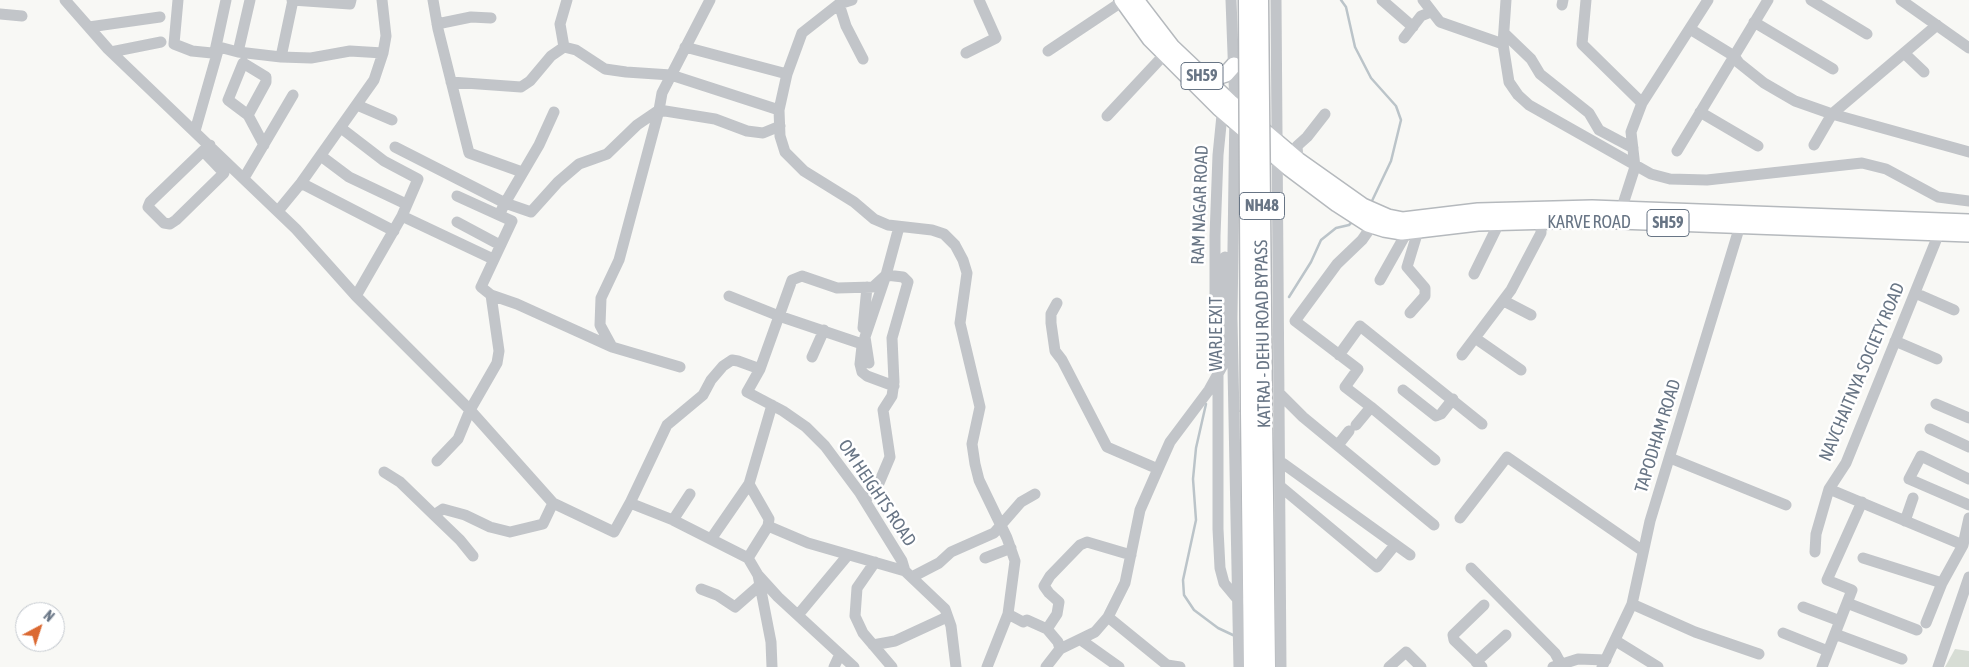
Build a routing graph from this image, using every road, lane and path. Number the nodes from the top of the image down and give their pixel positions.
1 (65, 0) edge
2 (178, 0) edge
3 (226, 0) edge
4 (250, 0) edge
5 (292, 0) edge
6 (351, 0) edge
7 (382, 0) edge
8 (433, 0) edge
9 (567, 0) edge
10 (710, 0) edge
11 (852, 0) edge
12 (979, 0) edge
13 (1127, 0) edge
14 (1231, 0) edge
15 (1247, 0) edge
16 (1260, 0) edge
17 (1276, 0) edge
18 (1382, 0) edge
19 (1423, 0) edge
20 (1506, 0) edge
21 (1586, 0) edge
22 (1708, 0) edge
23 (1768, 0) edge
24 (1811, 0) edge
25 (1901, 0) edge
26 (839, 4) junction
27 (1430, 12) junction
28 (0, 14) edge
29 (22, 16) dead end
30 (160, 18) dead end
31 (490, 18) dead end
32 (1754, 22) junction
33 (437, 24) junction
34 (1937, 26) junction
35 (89, 27) junction
36 (1413, 27) junction
37 (1690, 29) junction
38 (1867, 34) dead end
39 (1404, 38) dead end
40 (1504, 39) junction
41 (161, 42) dead end
42 (564, 47) junction
43 (685, 47) junction
44 (1969, 48) edge
45 (1048, 51) dead end
46 (111, 52) junction
47 (238, 52) junction
48 (384, 53) junction
49 (966, 53) dead end
50 (1904, 53) junction
51 (1164, 55) junction
52 (1734, 56) junction
53 (281, 57) junction
54 (863, 59) dead end
55 (1234, 65) junction
56 (1833, 69) dead end
57 (1924, 72) dead end
58 (671, 74) junction
59 (787, 74) junction
60 (1207, 80) junction
61 (451, 82) junction
62 (293, 95) dead end
63 (1642, 103) junction
64 (357, 105) junction
65 (1229, 109) junction
66 (660, 110) junction
67 (779, 110) junction
68 (554, 112) dead end
69 (1700, 112) junction
70 (1325, 114) dead end
71 (1832, 114) junction
72 (248, 115) dead end
73 (1107, 116) dead end
74 (392, 120) dead end
75 (780, 126) junction
76 (341, 128) junction
77 (195, 130) junction
78 (1278, 143) junction
79 (264, 145) junction
80 (1814, 145) dead end
81 (1758, 146) dead end
82 (395, 147) dead end
83 (206, 148) junction
84 (1633, 148) junction
85 (1677, 151) dead end
86 (1969, 152) edge
87 (321, 156) junction
88 (1291, 161) junction
89 (1635, 167) junction
90 (522, 172) junction
91 (244, 178) junction
92 (301, 184) junction
93 (457, 196) dead end
94 (1969, 201) edge
95 (505, 203) junction
96 (406, 204) junction
97 (278, 211) junction
98 (499, 215) junction
99 (402, 216) junction
100 (1369, 216) junction
101 (1541, 216) junction
102 (1623, 216) junction
103 (1742, 220) junction
104 (457, 222) dead end
105 (1969, 222) edge
106 (1498, 223) junction
107 (898, 227) junction
108 (1940, 227) junction
109 (394, 231) junction
110 (1413, 231) junction
111 (1969, 234) edge
112 (500, 245) junction
113 (494, 259) junction
114 (1474, 274) dead end
115 (886, 275) junction
116 (1380, 280) dead end
117 (867, 287) junction
118 (1915, 293) junction
119 (491, 295) junction
120 (356, 296) junction
121 (729, 296) dead end
122 (1504, 301) junction
123 (1058, 303) dead end
124 (1954, 310) dead end
125 (1410, 313) dead end
126 (1531, 315) dead end
127 (779, 316) junction
128 (824, 330) junction
129 (1475, 338) junction
130 (1895, 341) junction
131 (862, 344) junction
132 (612, 347) junction
133 (1339, 355) junction
134 (1462, 355) dead end
135 (812, 357) dead end
136 (1937, 359) dead end
137 (869, 363) dead end
138 (680, 368) dead end
139 (760, 369) junction
140 (1521, 370) dead end
141 (1218, 373) junction
142 (894, 386) junction
143 (1403, 390) dead end
144 (1281, 395) junction
145 (1452, 399) junction
146 (1936, 404) dead end
147 (772, 405) junction
148 (1371, 407) junction
149 (470, 410) junction
150 (1257, 412) junction
151 (1969, 418) edge
152 (1482, 424) dead end
153 (1930, 429) dead end
154 (1338, 445) junction
155 (1969, 447) edge
156 (1670, 458) junction
157 (1435, 460) dead end
158 (437, 461) dead end
159 (1281, 462) junction
160 (1158, 469) junction
161 (384, 472) dead end
162 (1969, 479) edge
163 (749, 484) junction
164 (1281, 487) junction
165 (1829, 489) junction
166 (690, 494) dead end
167 (1035, 494) dead end
168 (1914, 498) dead end
169 (865, 500) junction
170 (1862, 502) junction
171 (553, 503) junction
172 (630, 503) junction
173 (1786, 505) dead end
174 (1969, 506) edge
175 (434, 515) junction
176 (1460, 518) dead end
177 (1969, 518) edge
178 (672, 520) junction
179 (1905, 521) junction
180 (1001, 524) junction
181 (1434, 525) dead end
182 (768, 526) junction
183 (712, 539) junction
184 (1395, 545) junction
185 (1963, 545) junction
186 (1011, 548) junction
187 (1643, 552) junction
188 (1815, 552) dead end
189 (848, 555) junction
190 (1130, 555) junction
191 (1410, 555) dead end
192 (473, 556) dead end
193 (748, 558) junction
194 (985, 558) dead end
195 (1863, 558) dead end
196 (875, 562) junction
197 (1471, 568) dead end
198 (908, 574) junction
199 (1969, 577) edge
200 (759, 581) junction
201 (1942, 583) junction
202 (701, 588) dead end
203 (1259, 603) junction
204 (1847, 603) junction
205 (1632, 604) junction
206 (1484, 605) dead end
207 (1803, 607) dead end
208 (1008, 614) junction
209 (798, 615) junction
210 (947, 617) junction
211 (1108, 617) junction
212 (1840, 621) junction
213 (1926, 623) dead end
214 (1252, 629) junction
215 (1047, 630) junction
216 (1916, 630) dead end
217 (1783, 633) dead end
218 (1835, 634) junction
219 (1506, 635) dead end
220 (1081, 640) junction
221 (1616, 641) junction
222 (873, 645) junction
223 (1060, 649) junction
224 (1828, 651) junction
225 (840, 654) junction
226 (1760, 654) dead end
227 (1902, 659) dead end
228 (1604, 663) edge
229 (1479, 664) edge
230 (1276, 665) edge
231 (1557, 666) edge
232 (1824, 666) edge
233 (772, 667) edge
234 (834, 667) edge
235 (854, 667) edge
236 (892, 667) edge
237 (956, 667) edge
238 (987, 667) edge
239 (1046, 667) edge
240 (1118, 667) edge
241 (1180, 667) edge
242 (1239, 667) edge
243 (1252, 667) edge
244 (1389, 667) edge
245 (1421, 667) edge
246 (1658, 667) edge
247 (1938, 667) edge

1 - 35 street
2 - 3 street
4 - 47 street
5 - 6 street
5 - 53 street
7 - 48 street
8 - 33 street
9 - 42 street
10 - 43 street
11 - 26 street
12 - 49 street
13 - 45 street
13 - 51 main road, SH59
13 - 60 main road, SH59
14 - 55 street, WARJE EXIT
15 - 150 highway, KATRAJ - DEHU ROAD BYPASS / NH48, bridge
16 - 150 highway, KATRAJ - DEHU ROAD BYPASS / NH48, bridge
17 - 78 street
18 - 36 street
19 - 27 street
20 - 40 street
21 - 63 street
22 - 37 street
23 - 32 street
24 - 38 street
25 - 34 street
26 - 54 street
26 - 59 street
27 - 36 street
27 - 40 street
28 - 29 street
30 - 35 street
31 - 33 street
32 - 52 street
32 - 56 street
33 - 61 street
34 - 44 street
34 - 50 street
35 - 46 street
36 - 39 street
37 - 52 street
37 - 63 street
40 - 84 street
40 - 89 street
41 - 46 street
42 - 58 street
42 - 61 street
43 - 58 street
43 - 59 street
46 - 77 street
47 - 53 street
47 - 77 street
48 - 53 street
48 - 64 street
50 - 57 street
50 - 71 street
51 - 65 main road, SH59
51 - 73 street
52 - 69 street
52 - 71 street
55 - 60 main road
55 - 65 street, WARJE EXIT
58 - 66 street
58 - 67 street
59 - 67 street
60 - 65 main road, SH59
61 - 90 street
62 - 79 street
63 - 84 street
64 - 74 street
64 - 76 street
65 - 78 main road, SH59
65 - 88 main road, SH59
65 - 141 street, RAM NAGAR ROAD
65 - 203 street, WARJE EXIT
66 - 75 street
66 - 95 street
66 - 132 street
67 - 75 street
68 - 90 street
69 - 81 street
69 - 85 street
70 - 88 street, WARJE EXIT
71 - 80 street
71 - 86 street
72 - 79 street
75 - 107 street
76 - 87 street
76 - 96 street
77 - 83 street
78 - 88 main road, SH59
79 - 91 street
82 - 95 street
83 - 83 street
83 - 91 street
84 - 89 street
87 - 92 street
87 - 96 street
88 - 100 main road, KARVE ROAD / SH59
88 - 144 street, WARJE EXIT
89 - 94 street
89 - 102 street
90 - 95 street
91 - 97 street
92 - 97 street
92 - 109 street
93 - 98 street
95 - 98 street
96 - 99 street
97 - 120 street
98 - 112 street
99 - 109 street
99 - 113 street
100 - 101 main road, KARVE ROAD / SH59
100 - 110 main road, KARVE ROAD / SH59
100 - 133 street
101 - 102 main road, KARVE ROAD / SH59
101 - 106 main road, KARVE ROAD / SH59
101 - 122 street
102 - 103 main road, KARVE ROAD / SH59
103 - 108 main road, KARVE ROAD / SH59
103 - 156 street, TAPODHAM ROAD
104 - 112 street
105 - 108 main road, KARVE ROAD / SH59
106 - 110 main road, KARVE ROAD / SH59
106 - 114 street
107 - 115 street
107 - 180 street
108 - 111 main road, KARVE ROAD / SH59
108 - 118 street, NAVCHAITNYA SOCIETY ROAD
109 - 120 street
110 - 116 street
110 - 125 street
112 - 113 street
113 - 119 street
115 - 117 street
115 - 137 street
115 - 142 street
117 - 127 street, OM HEIGHTS ROAD
117 - 131 street
118 - 124 street
118 - 130 street, NAVCHAITNYA SOCIETY ROAD
119 - 132 street
119 - 149 street
120 - 149 street
121 - 127 street
122 - 126 street
122 - 129 street
123 - 160 street
127 - 128 street
127 - 139 street, OM HEIGHTS ROAD
128 - 131 street
128 - 135 street
129 - 134 street
129 - 140 street
130 - 136 street
130 - 165 street, NAVCHAITNYA SOCIETY ROAD
131 - 142 street
132 - 138 street
133 - 145 street
133 - 148 street
139 - 147 street, OM HEIGHTS ROAD
139 - 172 street
141 - 160 street, RAM NAGAR ROAD
141 - 203 street
142 - 169 street
143 - 145 street
144 - 154 street
144 - 159 street, WARJE EXIT
145 - 152 street
146 - 151 street
147 - 163 street
147 - 169 street, OM HEIGHTS ROAD
148 - 154 street
148 - 157 street
149 - 158 street
149 - 171 street
150 - 203 highway, KATRAJ - DEHU ROAD BYPASS / NH48
153 - 155 street
154 - 181 street
156 - 173 street
156 - 187 street, TAPODHAM ROAD
159 - 164 street, WARJE EXIT
159 - 184 street
160 - 190 street, RAM NAGAR ROAD
161 - 175 street
162 - 174 street
163 - 182 street
163 - 183 street
164 - 184 street
164 - 203 street, WARJE EXIT
165 - 170 street, NAVCHAITNYA SOCIETY ROAD
165 - 188 street
166 - 178 street
167 - 180 street
168 - 179 street
169 - 198 street, OM HEIGHTS ROAD
170 - 179 street, NAVCHAITNYA SOCIETY ROAD
170 - 204 street
171 - 172 street
171 - 175 street
172 - 178 street
175 - 192 street
176 - 187 street
177 - 185 street
178 - 183 street
179 - 185 street, NAVCHAITNYA SOCIETY ROAD
180 - 186 street
180 - 198 street
182 - 189 street
182 - 193 street
183 - 193 street
184 - 191 street
185 - 201 street
186 - 194 street
186 - 208 street
187 - 205 street, TAPODHAM ROAD
189 - 196 street
189 - 209 street
190 - 211 street, RAM NAGAR ROAD
190 - 215 street
193 - 200 street
195 - 201 street
196 - 198 street
196 - 222 street
197 - 231 street
198 - 210 street
199 - 247 street
200 - 202 street
200 - 209 street
200 - 233 street
201 - 213 street
203 - 214 highway, KATRAJ - DEHU ROAD BYPASS / NH48
203 - 230 street, WARJE EXIT
204 - 212 street
204 - 216 street
205 - 221 street, TAPODHAM ROAD
205 - 226 street
206 - 229 street
207 - 212 street
208 - 215 street
208 - 238 street
209 - 225 street
210 - 222 street
210 - 237 street
211 - 220 street, RAM NAGAR ROAD
211 - 241 street
212 - 218 street
214 - 230 highway, KATRAJ - DEHU ROAD BYPASS / NH48
214 - 242 street
214 - 243 highway, KATRAJ - DEHU ROAD BYPASS / NH48
215 - 223 street
217 - 224 street
218 - 224 street
218 - 227 street
219 - 229 street
220 - 223 street, RAM NAGAR ROAD
220 - 240 street
221 - 228 street, TAPODHAM ROAD
221 - 246 street
222 - 236 street
223 - 239 street, RAM NAGAR ROAD
224 - 232 street
225 - 234 street
225 - 235 street
228 - 231 street
244 - 245 street

